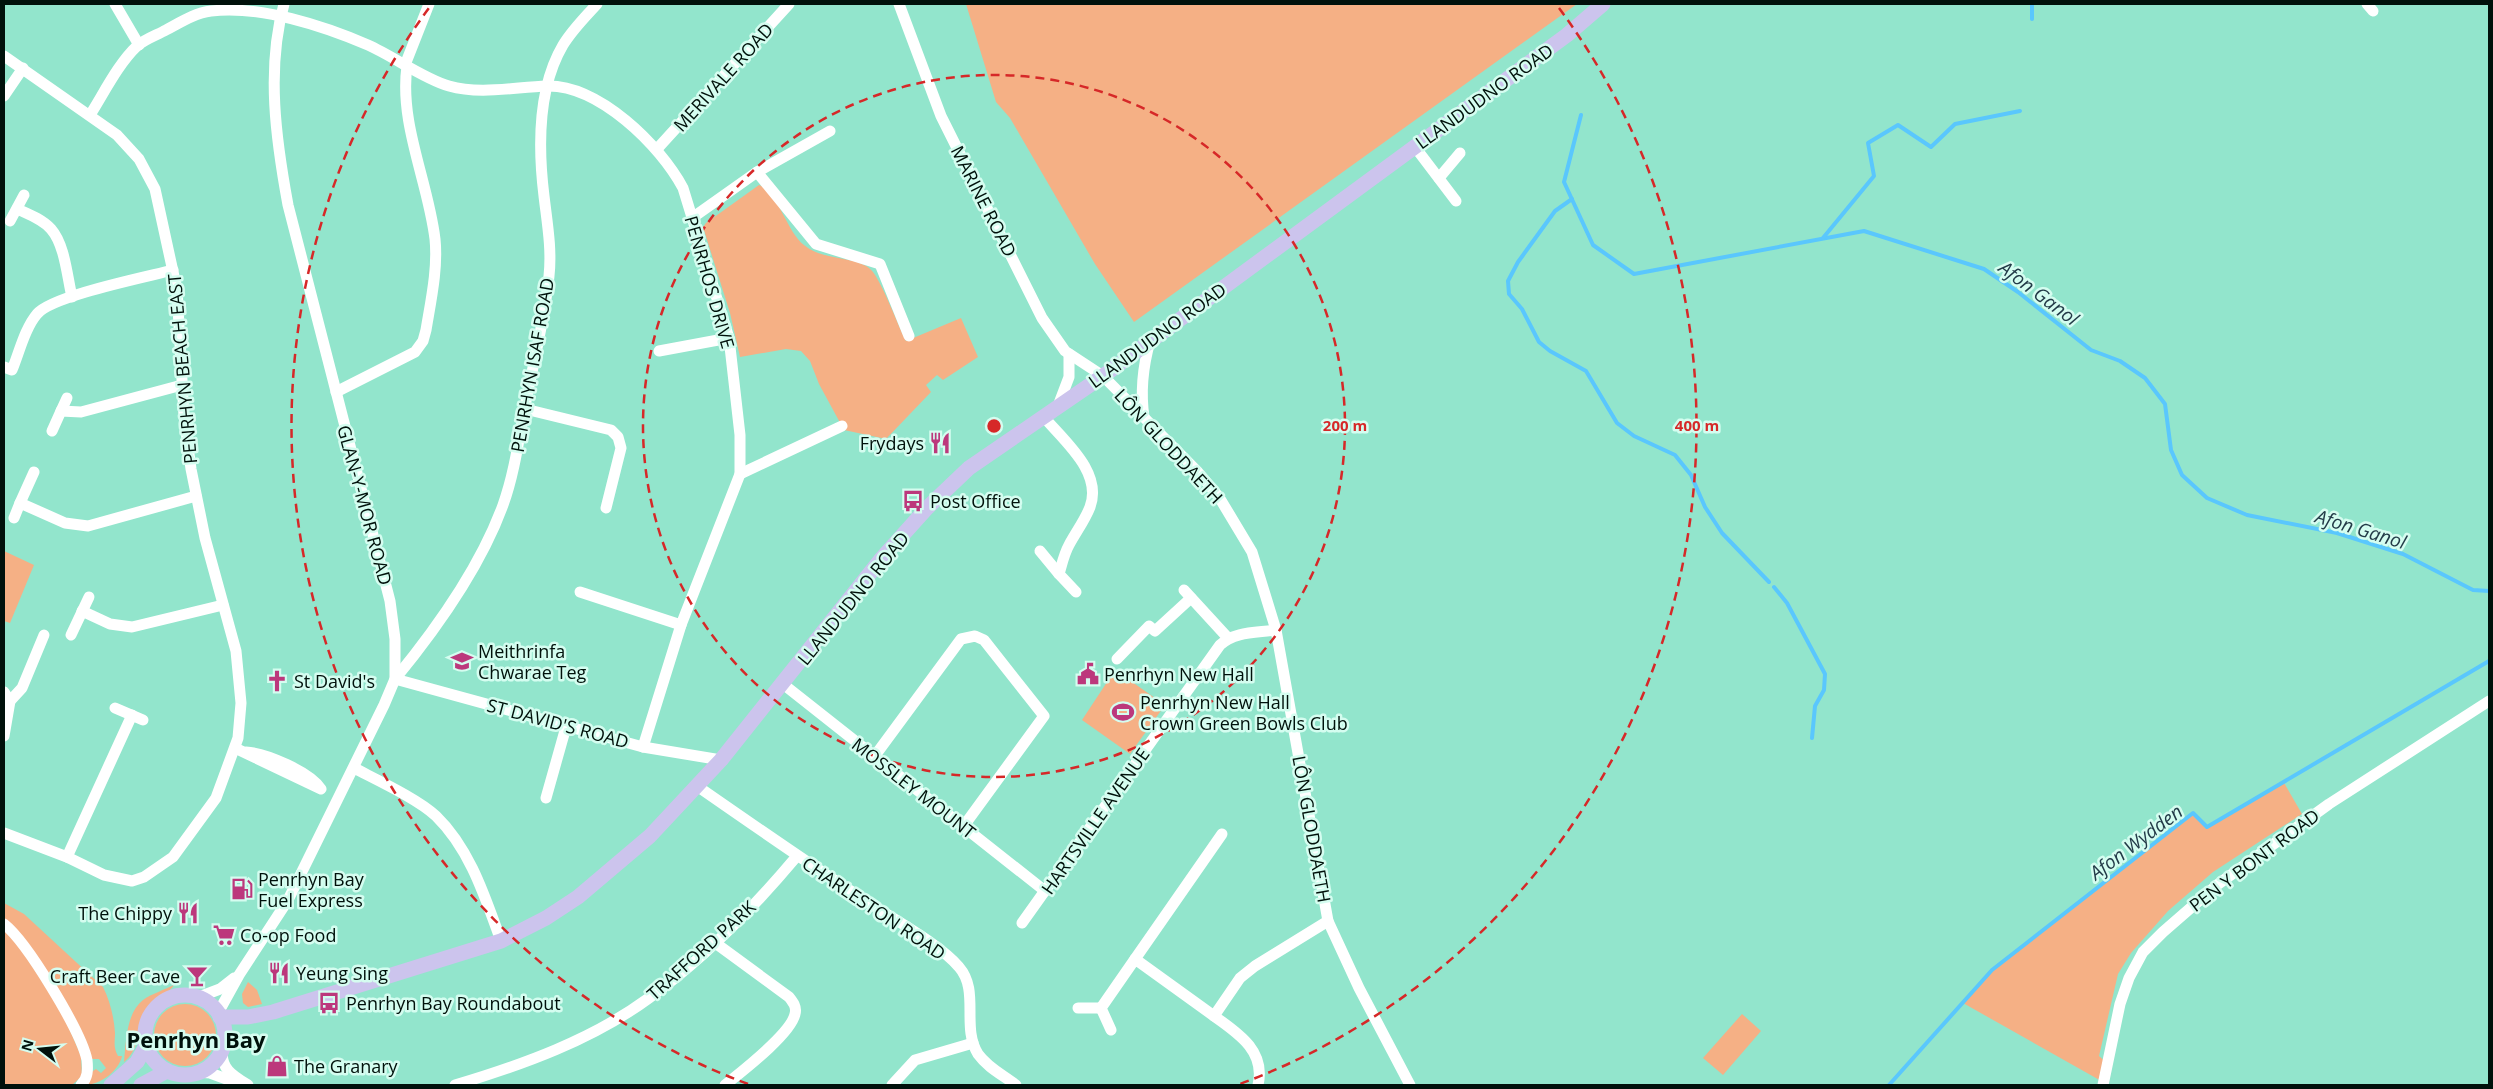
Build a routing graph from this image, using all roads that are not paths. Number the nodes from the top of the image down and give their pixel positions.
1 (115, 4) edge
2 (429, 4) edge
3 (597, 4) edge
4 (789, 4) edge
5 (899, 4) edge
6 (1603, 4) edge
7 (283, 9) edge
8 (139, 44) junction
9 (4, 56) edge
10 (406, 65) junction
11 (23, 68) junction
12 (547, 86) junction
13 (4, 96) edge
14 (90, 115) junction
15 (830, 131) dead end
16 (1415, 147) junction
17 (657, 149) junction
18 (1460, 153) dead end
19 (757, 172) junction
20 (1439, 178) junction
21 (24, 195) dead end
22 (1456, 201) dead end
23 (17, 208) junction
24 (692, 218) junction
25 (10, 221) dead end
26 (173, 270) junction
27 (72, 297) junction
28 (909, 336) dead end
29 (729, 338) junction
30 (1150, 340) junction
31 (659, 351) dead end
32 (1070, 354) junction
33 (12, 371) edge
34 (1103, 376) junction
35 (182, 385) junction
36 (336, 392) junction
37 (67, 398) dead end
38 (1058, 406) junction
39 (524, 409) junction
40 (61, 411) junction
41 (1044, 416) junction
42 (1144, 417) junction
43 (842, 426) dead end
44 (52, 431) dead end
45 (34, 472) dead end
46 (740, 474) junction
47 (196, 496) junction
48 (612, 502) dead end
49 (20, 503) junction
50 (14, 518) dead end
51 (1040, 551) dead end
52 (1059, 574) junction
53 (580, 592) dead end
54 (1076, 592) dead end
55 (89, 597) dead end
56 (223, 605) junction
57 (82, 611) junction
58 (681, 625) junction
59 (1276, 630) junction
60 (44, 635) dead end
61 (71, 635) dead end
62 (1228, 638) junction
63 (1117, 659) dead end
64 (396, 679) junction
65 (782, 684) junction
66 (7, 697) edge
67 (2489, 701) edge
68 (115, 708) dead end
69 (132, 715) junction
70 (143, 720) dead end
71 (566, 727) junction
72 (4, 736) edge
73 (643, 746) junction
74 (241, 750) junction
75 (874, 757) junction
76 (721, 760) junction
77 (354, 768) junction
78 (697, 786) junction
79 (338, 798) junction
80 (546, 798) dead end
81 (964, 827) junction
82 (4, 833) edge
83 (1222, 834) dead end
84 (797, 856) junction
85 (67, 857) junction
86 (1045, 891) junction
87 (1328, 921) junction
88 (4, 924) edge
89 (1022, 924) dead end
90 (501, 941) junction
91 (714, 942) junction
92 (1135, 959) junction
93 (239, 974) junction
94 (199, 997) junction
95 (1078, 1008) dead end
96 (1101, 1008) junction
97 (219, 1015) junction
98 (258, 1016) junction
99 (1214, 1016) junction
100 (1111, 1030) dead end
101 (223, 1044) junction
102 (973, 1044) junction
103 (146, 1046) junction
104 (198, 1072) junction
105 (163, 1077) edge
106 (81, 1085) edge
107 (111, 1085) edge
108 (142, 1085) edge
109 (244, 1085) edge
110 (248, 1085) edge
111 (455, 1085) edge
112 (725, 1085) edge
113 (892, 1085) edge
114 (1016, 1085) edge
115 (1258, 1085) edge
116 (1410, 1085) edge
117 (2103, 1085) edge

1 - 8 street
2 - 10 street
3 - 12 street, PENRHYN ISAF ROAD
4 - 17 street, MERIVALE ROAD
5 - 32 street, MARINE ROAD
6 - 16 main road, LLANDUDNO ROAD
7 - 8 street, PENRHOS DRIVE
7 - 10 street, PENRHOS DRIVE
7 - 36 street, GLAN-Y-MOR ROAD
8 - 14 street
9 - 11 street, PENRHYN BEACH EAST
10 - 12 street, PENRHOS DRIVE
10 - 36 street
11 - 13 street
11 - 14 street, PENRHYN BEACH EAST
12 - 17 street, PENRHOS DRIVE
12 - 39 street, PENRHYN ISAF ROAD
14 - 26 street, PENRHYN BEACH EAST
15 - 19 street
16 - 20 street
16 - 30 main road, LLANDUDNO ROAD
17 - 24 street, PENRHOS DRIVE
18 - 20 street
19 - 24 street
19 - 28 street
20 - 22 street
21 - 23 street
23 - 25 street
23 - 27 street
24 - 29 street, PENRHOS DRIVE
26 - 27 street
26 - 35 street, PENRHYN BEACH EAST
27 - 33 street
29 - 31 street
29 - 46 street, PENRHOS DRIVE
30 - 34 main road, LLANDUDNO ROAD
30 - 42 street
32 - 34 street, MARINE ROAD
32 - 38 street
34 - 38 main road, LLANDUDNO ROAD
34 - 42 street, LÔN GLODDAETH
35 - 40 street
35 - 47 street, PENRHYN BEACH EAST
36 - 64 street, GLAN-Y-MOR ROAD
37 - 40 street
38 - 41 main road, LLANDUDNO ROAD
39 - 48 street
39 - 64 street, PENRHYN ISAF ROAD
40 - 44 street
41 - 52 street
41 - 65 main road, LLANDUDNO ROAD
42 - 59 street, LÔN GLODDAETH
43 - 46 street
45 - 49 street
46 - 58 street, PENRHOS DRIVE
47 - 49 street
47 - 56 street, PENRHYN BEACH EAST
49 - 50 street
51 - 52 street
52 - 54 street
53 - 58 street
55 - 57 street
56 - 57 street
56 - 74 street, PENRHYN BEACH EAST
57 - 61 street
58 - 73 street, PENRHOS DRIVE
59 - 62 street
59 - 87 street, LÔN GLODDAETH
60 - 66 street
62 - 63 street
62 - 86 street, HARTSVILLE AVENUE
64 - 71 street, ST DAVID'S ROAD
64 - 77 street, GLAN-Y-MOR ROAD
65 - 75 street, MOSSLEY MOUNT
65 - 76 main road, LLANDUDNO ROAD
66 - 72 street
67 - 117 street, PEN Y BONT ROAD
68 - 69 street
69 - 70 street
69 - 85 street
71 - 73 street, ST DAVID'S ROAD
71 - 80 street
73 - 76 street, ST DAVID'S ROAD
74 - 79 street
74 - 85 street, PENRHYN BEACH EAST
75 - 81 street, MOSSLEY MOUNT
75 - 81 street
76 - 78 main road, LLANDUDNO ROAD
77 - 79 street, GLAN-Y-MOR ROAD
77 - 90 street
78 - 84 street, CHARLESTON ROAD
78 - 90 main road, LLANDUDNO ROAD
79 - 93 street, GLAN-Y-MOR ROAD
81 - 86 street, MOSSLEY MOUNT
82 - 85 street, PENRHYN BEACH EAST
83 - 92 street
84 - 91 street, TRAFFORD PARK
84 - 102 street, CHARLESTON ROAD
86 - 89 street, HARTSVILLE AVENUE
87 - 99 street
87 - 116 street, LÔN GLODDAETH
88 - 106 street
90 - 98 main road, LLANDUDNO ROAD
91 - 111 street, TRAFFORD PARK
91 - 112 street
92 - 96 street
92 - 99 street
93 - 94 street
93 - 97 street
94 - 97 main road
94 - 103 main road
95 - 96 street
96 - 100 street
97 - 98 main road, LLANDUDNO ROAD
97 - 101 main road
98 - 101 main road, LLANDUDNO ROAD
99 - 115 street
101 - 104 main road
101 - 110 street
102 - 113 street
102 - 114 street, CHARLESTON ROAD
103 - 105 main road
103 - 107 main road
104 - 105 main road
104 - 109 street
105 - 108 main road

